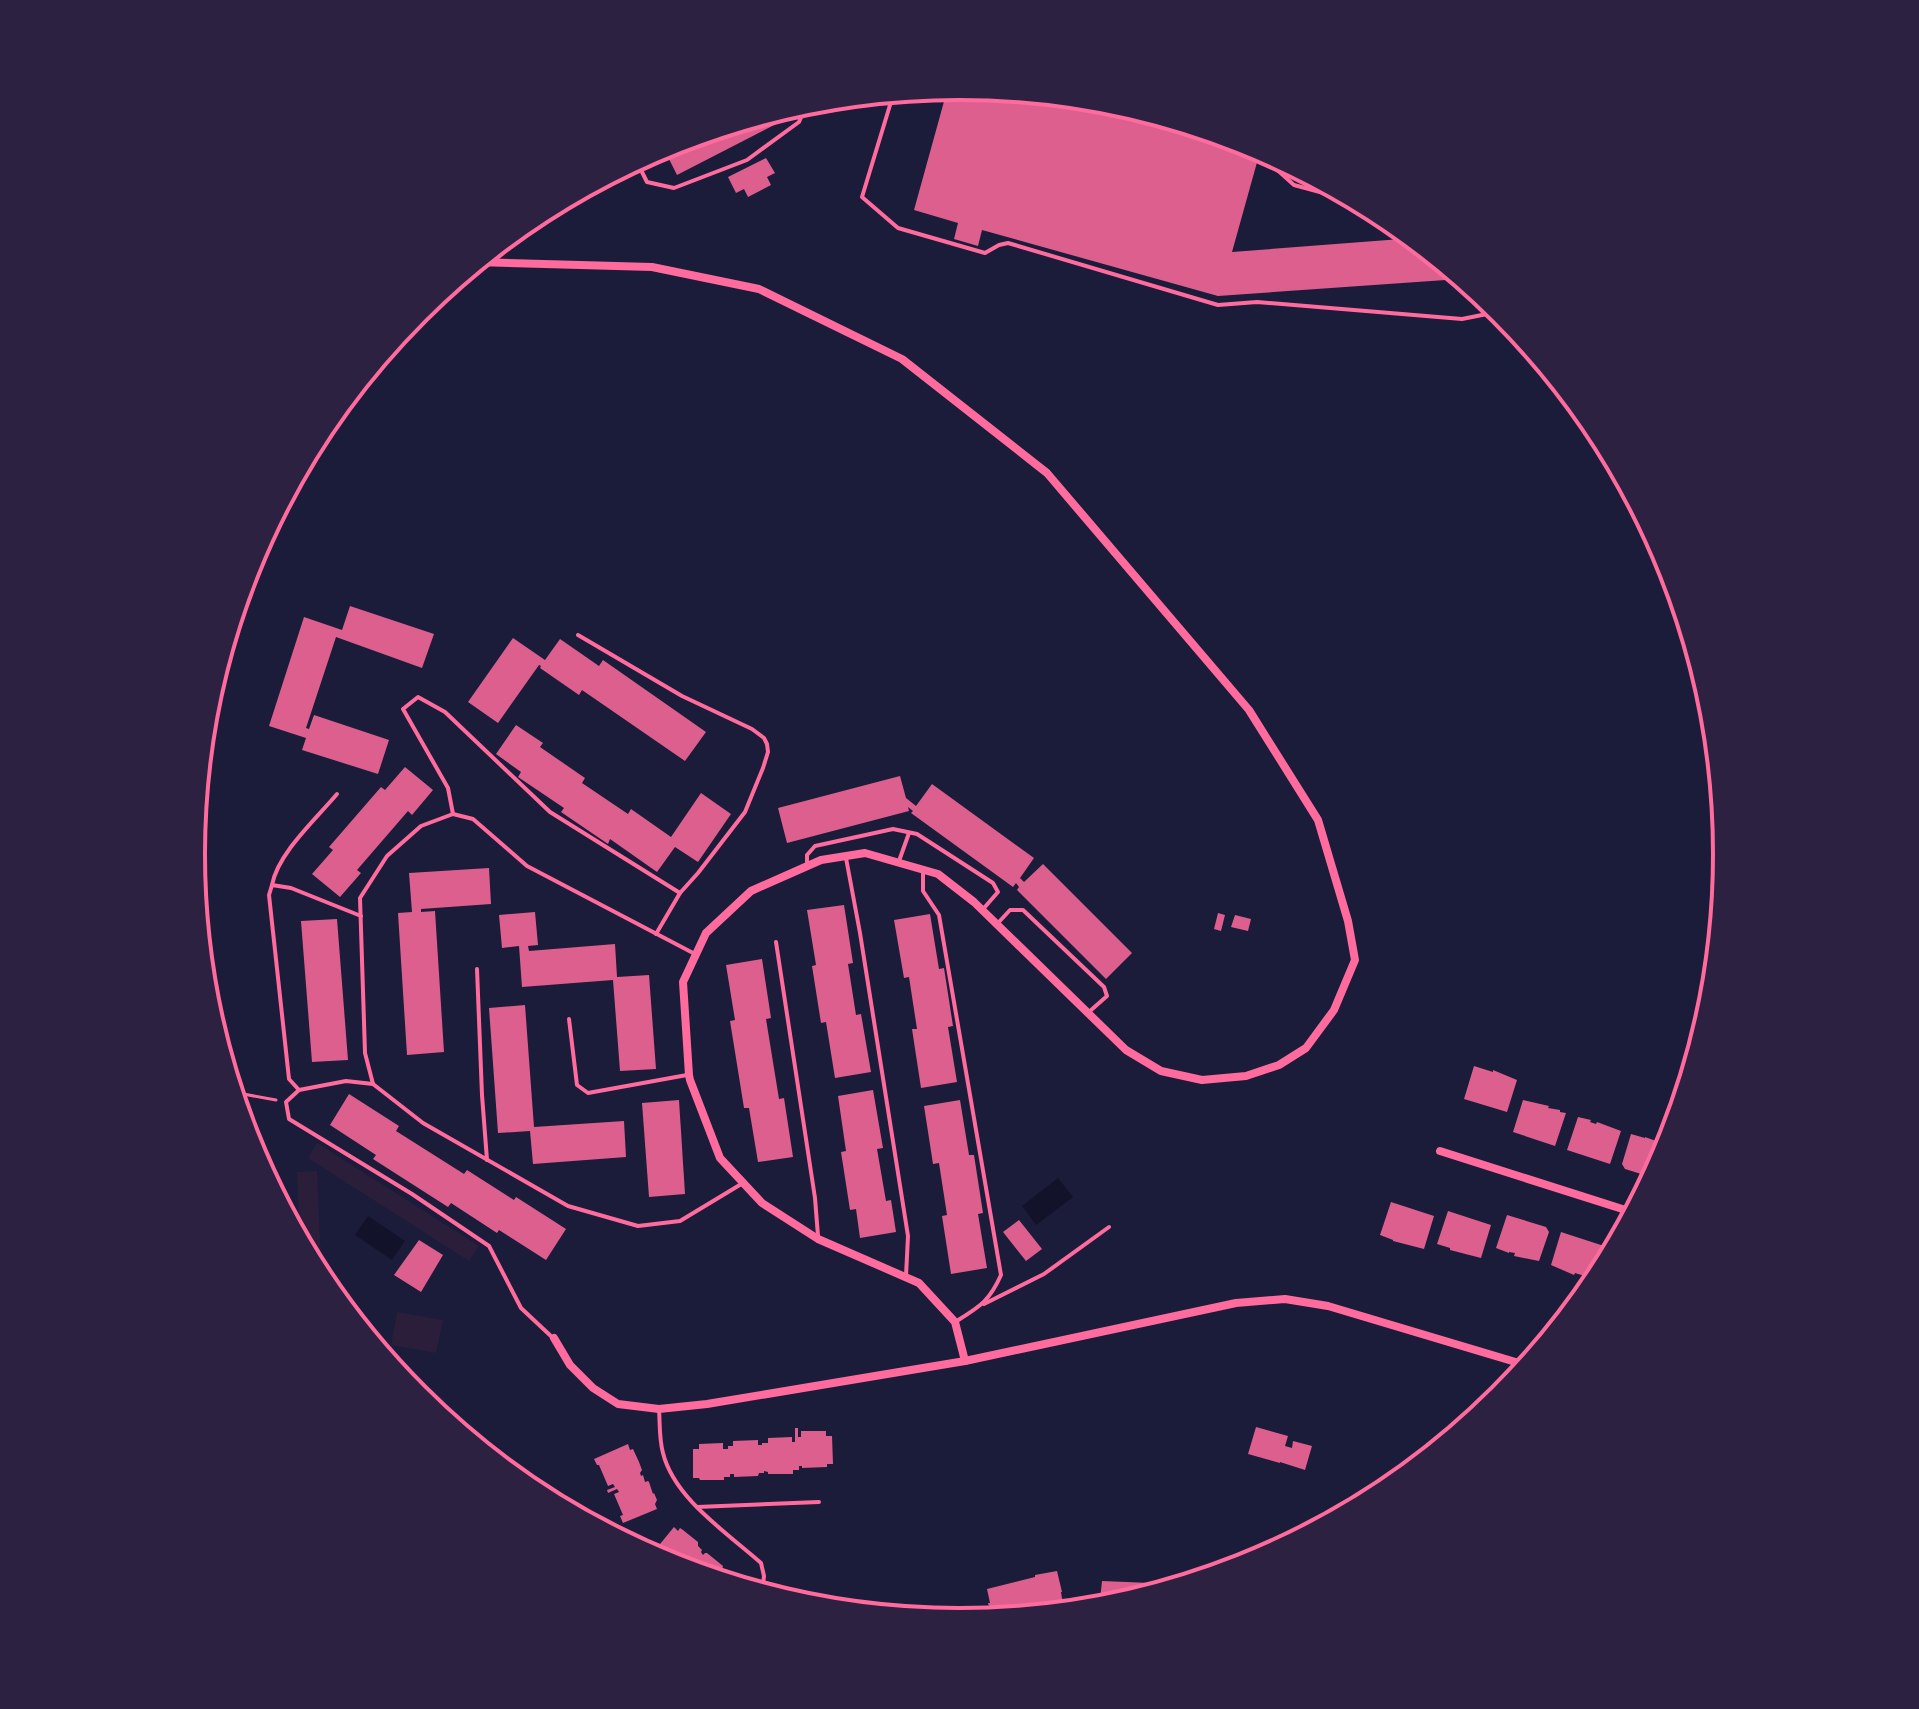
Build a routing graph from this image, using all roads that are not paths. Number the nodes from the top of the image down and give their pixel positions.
1 (890, 104) edge
2 (801, 117) edge
3 (641, 171) edge
4 (1279, 171) edge
5 (1320, 192) edge
6 (492, 262) edge
7 (1486, 314) edge
8 (578, 635) dead end
9 (337, 794) dead end
10 (453, 814) junction
11 (909, 833) junction
12 (845, 856) junction
13 (898, 863) junction
14 (807, 866) junction
15 (923, 870) junction
16 (272, 885) junction
17 (680, 893) junction
18 (982, 910) junction
19 (361, 916) junction
20 (997, 924) junction
21 (656, 934) junction
22 (776, 942) dead end
23 (696, 954) junction
24 (477, 969) dead end
25 (1088, 1013) junction
26 (569, 1019) dead end
27 (689, 1075) junction
28 (373, 1084) junction
29 (299, 1090) junction
30 (1440, 1151) dead end
31 (487, 1160) junction
32 (743, 1183) junction
33 (1625, 1210) edge
34 (1109, 1227) dead end
35 (818, 1239) junction
36 (906, 1277) junction
37 (982, 1305) junction
38 (955, 1322) junction
39 (554, 1338) joint
40 (965, 1361) junction
41 (1517, 1362) edge
42 (659, 1409) junction
43 (819, 1502) dead end
44 (697, 1507) junction
45 (763, 1583) edge

1 - 7 lane
2 - 3 lane
4 - 5 lane
6 - 25 street
8 - 17 lane
9 - 16 lane
10 - 17 lane
10 - 19 lane
10 - 21 lane
11 - 13 lane
11 - 14 lane
11 - 18 lane
12 - 13 street
12 - 14 street
12 - 36 lane
13 - 15 street
14 - 23 street
15 - 18 street
15 - 37 lane
16 - 19 lane
16 - 29 lane
17 - 21 lane
18 - 20 street
19 - 28 lane
20 - 25 street
20 - 25 lane
21 - 23 lane
22 - 35 lane
23 - 27 street
24 - 31 lane
26 - 27 lane
27 - 32 street
28 - 29 lane
28 - 31 lane
29 - 39 lane
30 - 33 street
31 - 32 lane
32 - 35 street
34 - 37 lane
35 - 36 street
36 - 38 street
37 - 38 lane
38 - 40 street
39 - 42 street
40 - 41 street
40 - 42 street
42 - 44 lane
43 - 44 lane
44 - 45 lane

